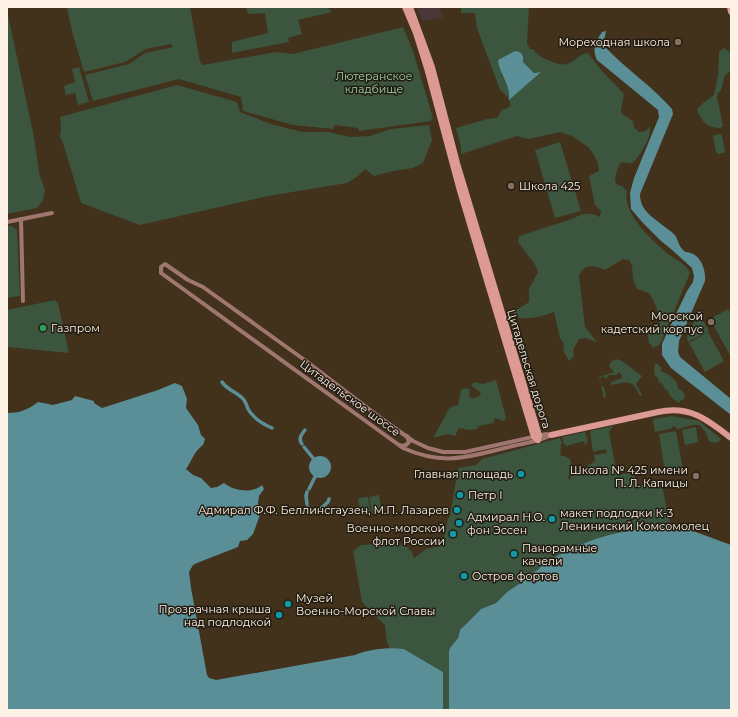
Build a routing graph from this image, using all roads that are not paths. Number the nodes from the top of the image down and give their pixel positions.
1 (405, 7) edge
2 (410, 7) edge
3 (730, 7) edge
4 (731, 12) edge
5 (52, 213) dead end
6 (21, 219) junction
7 (7, 222) edge
8 (23, 301) dead end
9 (551, 435) joint
10 (407, 436) junction
11 (537, 437) junction
12 (731, 438) edge
13 (395, 444) junction

1 - 11 street, Цитадельская дорога
2 - 11 street, Цитадельская дорога
3 - 4 street
5 - 6 street
6 - 7 street
6 - 8 street
9 - 11 street, Цитадельское шоссе
9 - 12 street, Цитадельское шоссе
10 - 11 street, Цитадельское шоссе
10 - 13 street
10 - 13 street, Цитадельское шоссе
11 - 13 street, Цитадельское шоссе

